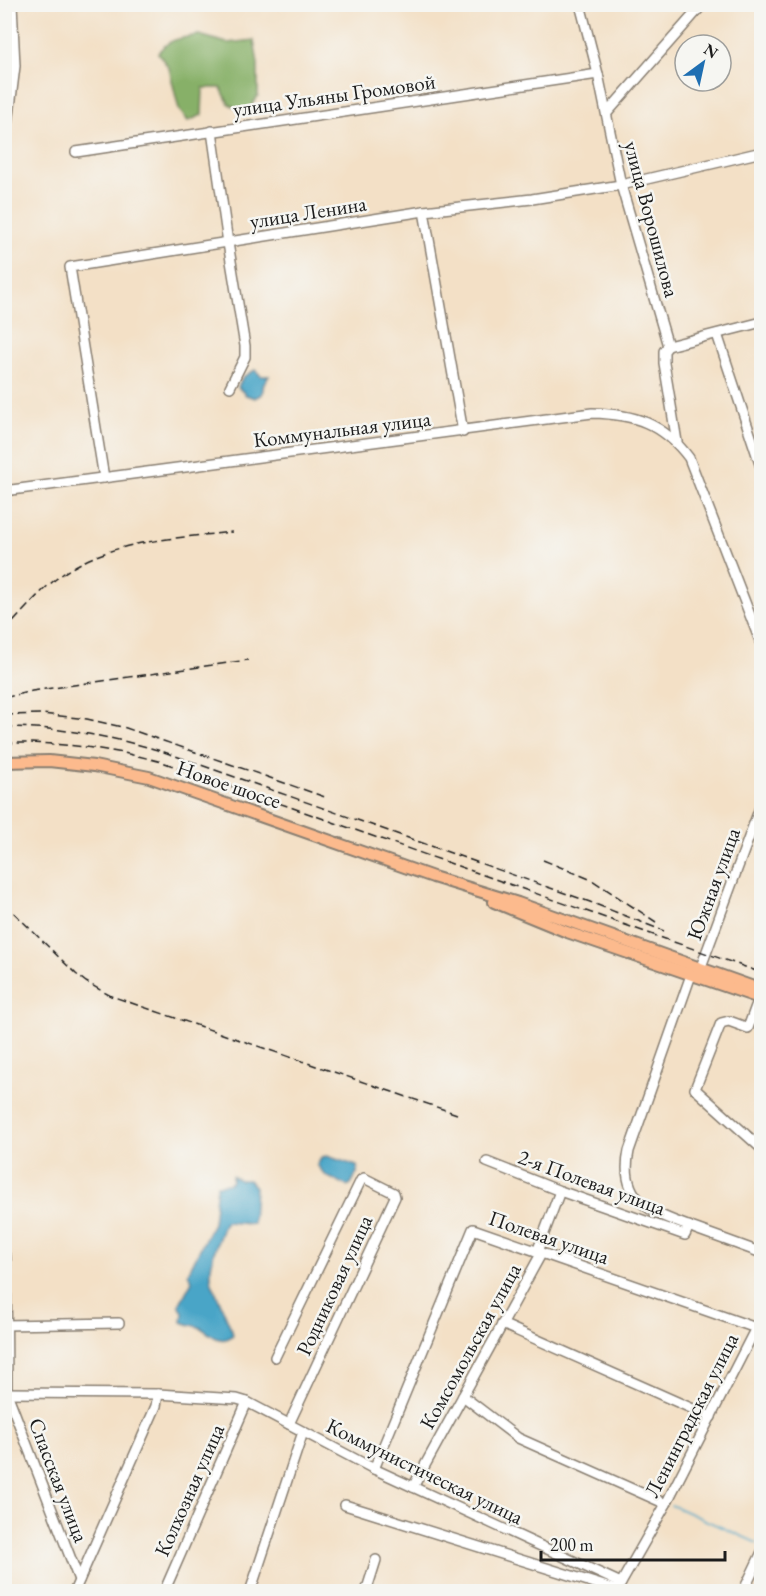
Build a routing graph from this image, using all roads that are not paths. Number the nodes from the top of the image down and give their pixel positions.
1 (12, 4) edge
2 (703, 4) edge
3 (582, 6) edge
4 (598, 74) junction
5 (607, 113) junction
6 (212, 131) junction
7 (76, 152) dead end
8 (762, 152) edge
9 (4, 157) edge
10 (621, 185) junction
11 (424, 211) junction
12 (228, 243) junction
13 (762, 322) edge
14 (717, 334) junction
15 (668, 346) junction
16 (230, 387) dead end
17 (463, 432) junction
18 (677, 442) junction
19 (759, 455) edge
20 (762, 470) edge
21 (104, 478) junction
22 (4, 491) edge
23 (762, 646) edge
24 (4, 762) edge
25 (762, 802) edge
26 (696, 974) junction
27 (758, 996) edge
28 (762, 1149) edge
29 (487, 1162) dead end
30 (560, 1191) junction
31 (636, 1208) dead end
32 (630, 1216) junction
33 (687, 1231) junction
34 (539, 1253) junction
35 (762, 1253) edge
36 (6, 1257) edge
37 (762, 1316) edge
38 (119, 1323) dead end
39 (502, 1324) junction
40 (5, 1325) edge
41 (756, 1328) junction
42 (275, 1358) dead end
43 (6, 1393) edge
44 (158, 1394) junction
45 (463, 1396) junction
46 (247, 1402) junction
47 (711, 1417) junction
48 (289, 1424) junction
49 (303, 1432) junction
50 (374, 1468) junction
51 (413, 1487) junction
52 (666, 1504) junction
53 (345, 1505) dead end
54 (762, 1552) edge
55 (376, 1560) dead end
56 (79, 1580) junction
57 (618, 1588) edge
58 (74, 1592) edge
59 (164, 1592) edge
60 (250, 1592) edge
61 (366, 1592) edge
62 (743, 1592) edge

1 - 9 street
2 - 5 street
3 - 4 street, улица Ворошилова
4 - 5 street, улица Ворошилова
4 - 6 street, улица Ульяны Громовой
5 - 10 street, улица Ворошилова
6 - 7 street, улица Ульяны Громовой
6 - 12 street
8 - 10 street, улица Ленина
10 - 11 street, улица Ленина
10 - 15 street, улица Ворошилова
11 - 12 street, улица Ленина
11 - 17 street
12 - 16 street
12 - 21 street, улица Ленина
13 - 14 street
14 - 15 street
14 - 19 street
15 - 18 street, улица Ворошилова
17 - 18 street, Коммунальная улица
17 - 21 street, Коммунальная улица
18 - 23 street
19 - 20 street
21 - 22 street, Коммунальная улица
24 - 26 main road, Новое шоссе
25 - 26 street, Южная улица
26 - 27 main road, Новое шоссе
26 - 33 street, Южная улица
27 - 28 street
29 - 30 street, 2-я Полевая улица
30 - 32 street, 2-я Полевая улица
30 - 34 street, Комсомольская улица
31 - 32 street
32 - 33 street, 2-я Полевая улица
33 - 35 street
34 - 39 street, Комсомольская улица
34 - 41 street, Полевая улица
34 - 50 street, Полевая улица
36 - 40 street
37 - 41 street, Ленинградская улица
38 - 40 street
39 - 45 street, Комсомольская улица
39 - 47 street
40 - 43 street
41 - 47 street, Ленинградская улица
42 - 48 street, Родниковая улица
43 - 44 street, Коммунистическая улица
43 - 56 street, Спасская улица
44 - 46 street, Коммунистическая улица
44 - 56 street
45 - 51 street, Комсомольская улица
45 - 52 street
46 - 48 street, Коммунистическая улица
46 - 59 street, Колхозная улица
47 - 52 street, Ленинградская улица
48 - 49 street, Коммунистическая улица
49 - 50 street, Коммунистическая улица
49 - 60 street
50 - 51 street, Коммунистическая улица
51 - 57 street, Коммунистическая улица
52 - 57 street, Ленинградская улица
53 - 57 street, Коммунистическая улица
54 - 62 street
55 - 61 street
56 - 58 street

